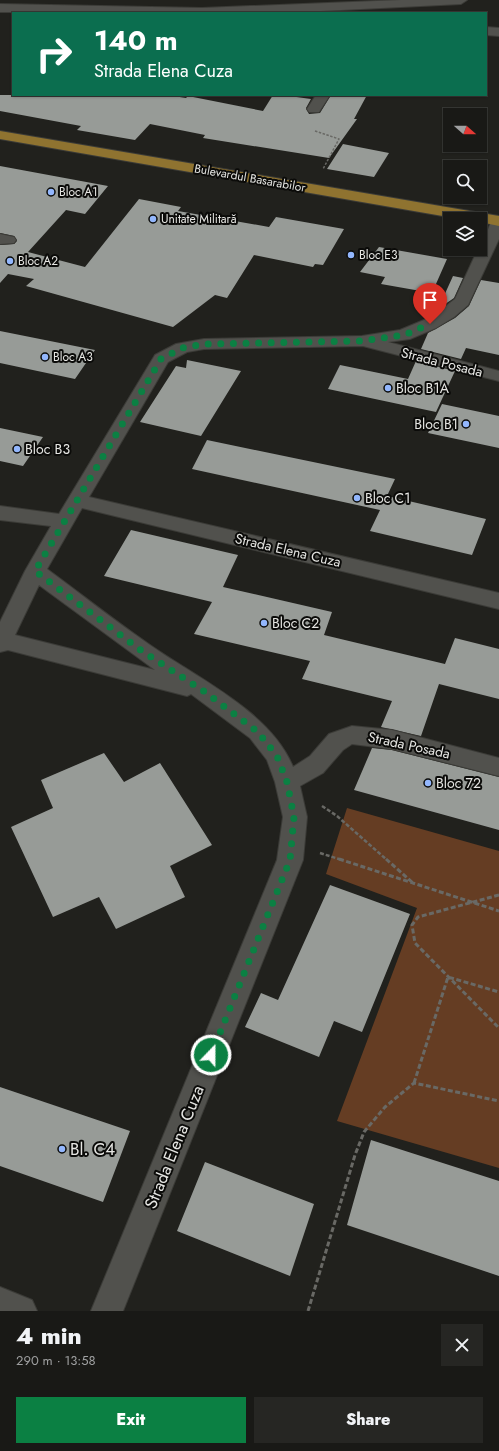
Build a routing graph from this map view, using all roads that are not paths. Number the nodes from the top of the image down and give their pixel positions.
1 (462, 0) edge
2 (348, 7) edge
3 (0, 8) edge
4 (103, 11) edge
5 (487, 31) edge
6 (499, 32) edge
7 (322, 96) edge
8 (314, 109) road end
9 (0, 135) edge
10 (499, 222) edge
11 (362, 341) junction
12 (499, 376) edge
13 (76, 500) junction
14 (0, 513) edge
15 (63, 522) junction
16 (35, 571) junction
17 (499, 601) edge
18 (1, 642) edge
19 (205, 692) junction
20 (499, 767) edge
21 (287, 782) junction
22 (0, 1303) edge
23 (112, 1310) edge
24 (21, 1311) edge

1 - 2 street
2 - 4 street
3 - 4 street
5 - 6 street
7 - 8 street
9 - 10 main road, Bulevardul Basarabilor
10 - 11 street, Strada Elena Cuza
11 - 12 street, Strada Posada
11 - 13 street, Strada Elena Cuza
13 - 15 street, Strada Elena Cuza
13 - 17 street, Strada Elena Cuza
14 - 15 street
15 - 16 street, Strada Elena Cuza
16 - 18 street, Strada Elena Cuza
16 - 19 street, Strada Elena Cuza
18 - 19 street, Strada Elena Cuza
19 - 21 street, Strada Elena Cuza
20 - 21 street, Strada Posada
21 - 23 street, Strada Elena Cuza
22 - 24 street

